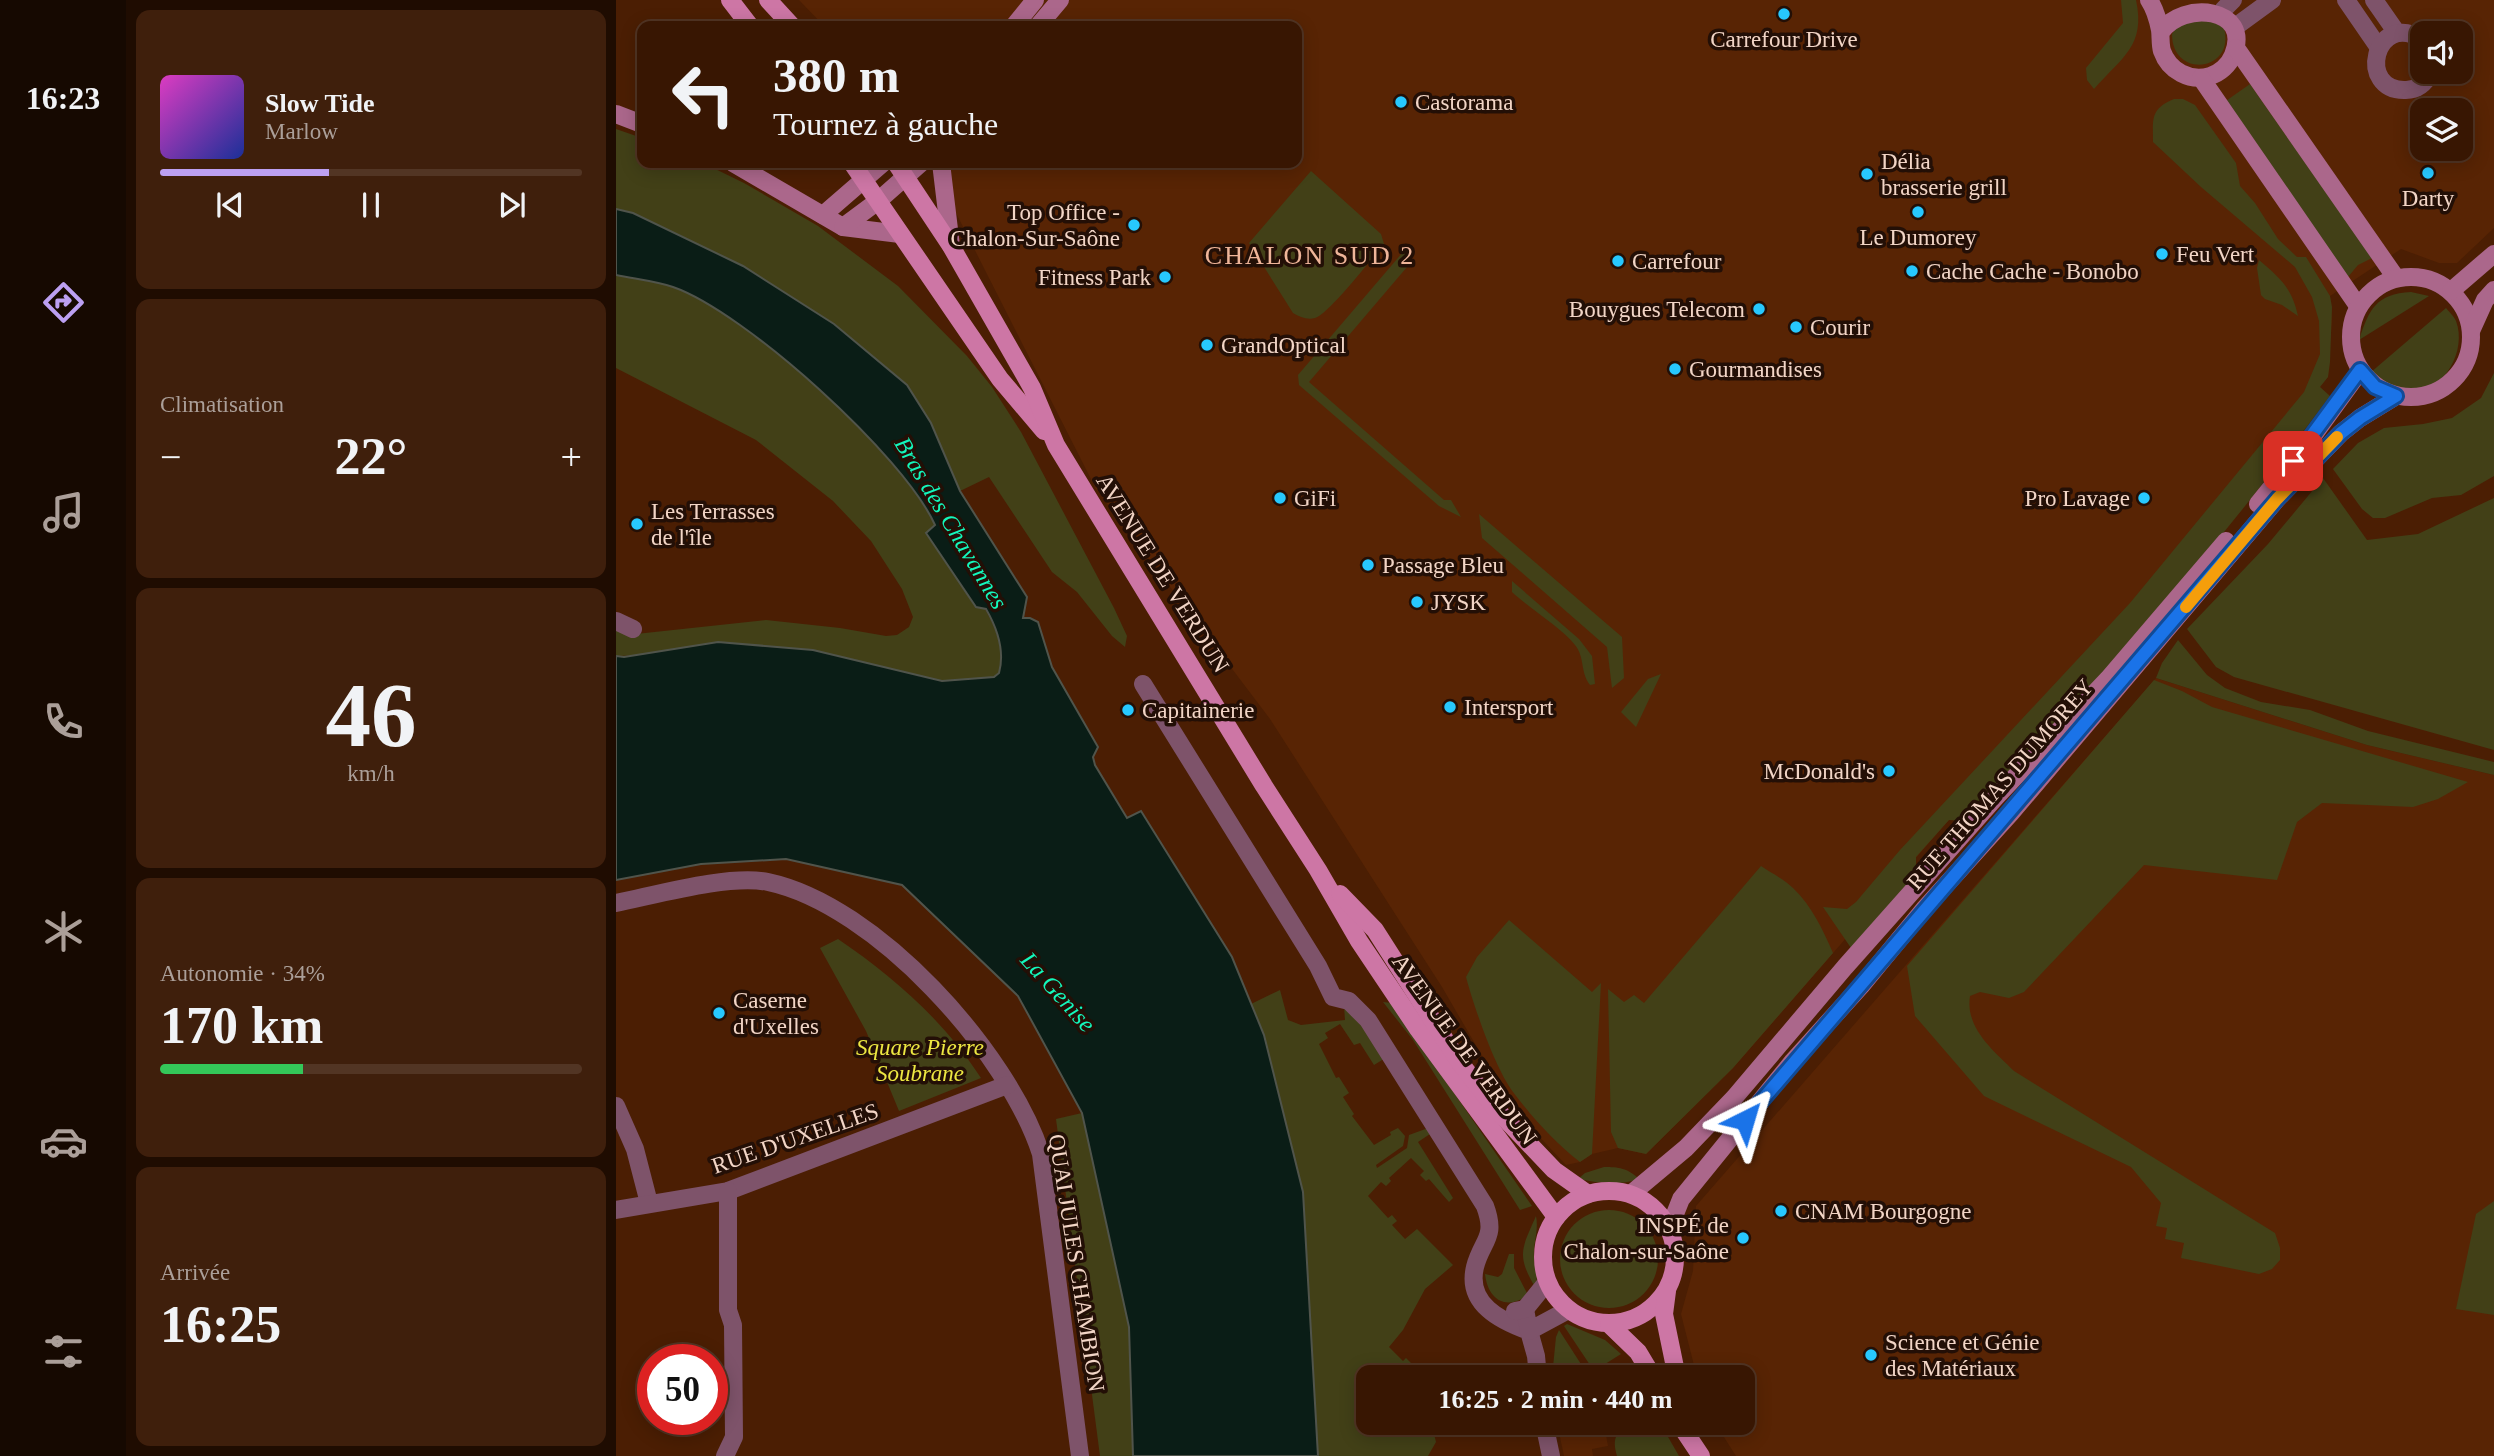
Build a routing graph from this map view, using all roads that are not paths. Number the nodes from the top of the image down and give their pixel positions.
1 (730, 0) edge
2 (768, 0) edge
3 (1035, 0) edge
4 (1060, 0) edge
5 (2149, 0) edge
6 (2272, 0) edge
7 (2346, 0) edge
8 (2374, 0) edge
9 (2198, 1) edge
10 (2228, 5) edge
11 (746, 21) edge
12 (787, 21) edge
13 (1018, 21) edge
14 (1042, 21) edge
15 (2235, 27) junction
16 (2161, 32) junction
17 (2397, 33) junction
18 (2410, 34) edge
19 (2236, 48) junction
20 (2379, 48) junction
21 (2201, 78) junction
22 (2420, 84) edge
23 (616, 114) edge
24 (637, 122) edge
25 (742, 168) edge
26 (855, 168) edge
27 (877, 168) edge
28 (942, 168) edge
29 (900, 170) edge
30 (863, 180) junction
31 (878, 201) junction
32 (823, 215) junction
33 (843, 227) junction
34 (900, 234) junction
35 (951, 246) junction
36 (2494, 254) edge
37 (2396, 278) junction
38 (2494, 290) edge
39 (2451, 291) junction
40 (2358, 306) junction
41 (2471, 331) junction
42 (2360, 370) junction
43 (2396, 396) junction
44 (1056, 444) junction
45 (616, 621) edge
46 (633, 629) dead end
47 (1143, 684) dead end
48 (1318, 870) junction
49 (616, 903) edge
50 (1007, 1085) junction
51 (616, 1107) edge
52 (728, 1191) junction
53 (1588, 1194) junction
54 (1631, 1195) junction
55 (649, 1203) junction
56 (616, 1210) edge
57 (1556, 1217) junction
58 (1669, 1229) junction
59 (1548, 1282) junction
60 (1667, 1290) junction
61 (1525, 1309) junction
62 (1568, 1310) junction
63 (1505, 1323) junction
64 (1609, 1324) junction
65 (1529, 1331) junction
66 (1537, 1365) edge
67 (1646, 1365) edge
68 (1675, 1365) edge
69 (1547, 1435) edge
70 (1687, 1435) edge
71 (1698, 1435) edge
72 (725, 1456) edge
73 (1080, 1456) edge
74 (1551, 1456) edge
75 (1701, 1456) edge
76 (1707, 1456) edge

1 - 11 main road
2 - 12 main road
3 - 13 main road
4 - 14 main road
5 - 16 main road
6 - 15 street
7 - 20 street
8 - 17 street
9 - 10 main road
9 - 16 main road
10 - 15 main road
15 - 19 main road
16 - 21 main road
17 - 18 street
17 - 20 street
19 - 21 main road
19 - 37 main road
20 - 22 street
21 - 40 main road
23 - 24 main road
25 - 32 main road
26 - 30 main road, AVENUE DE VERDUN
27 - 30 main road
28 - 35 main road
29 - 31 main road
29 - 35 main road, AVENUE DE VERDUN
30 - 31 main road, AVENUE DE VERDUN
30 - 32 main road
31 - 33 main road
31 - 34 main road, AVENUE DE VERDUN
32 - 33 main road
33 - 34 main road
34 - 44 main road, AVENUE DE VERDUN
35 - 44 main road, AVENUE DE VERDUN
36 - 39 main road
37 - 39 main road
37 - 40 main road
38 - 41 main road
39 - 41 main road
40 - 42 main road
41 - 43 main road
42 - 43 main road
42 - 54 main road, RUE THOMAS DUMOREY
43 - 58 main road, RUE THOMAS DUMOREY
44 - 48 main road, AVENUE DE VERDUN
45 - 46 street
47 - 63 street
48 - 53 main road, AVENUE DE VERDUN
48 - 57 main road, AVENUE DE VERDUN
49 - 50 street, QUAI JULES CHAMBION
50 - 52 street, RUE D'UXELLES
50 - 73 street, QUAI JULES CHAMBION
51 - 55 street
52 - 55 street, RUE D'UXELLES
52 - 72 street
53 - 54 main road
53 - 57 main road
54 - 58 main road
55 - 56 street, RUE D'UXELLES
57 - 59 main road
58 - 60 main road
59 - 61 street
59 - 62 main road
60 - 64 main road
60 - 68 main road
61 - 63 street
61 - 65 street
62 - 64 main road
62 - 65 street
63 - 65 street
64 - 67 main road
65 - 66 street
69 - 74 street
70 - 75 main road
71 - 76 main road

